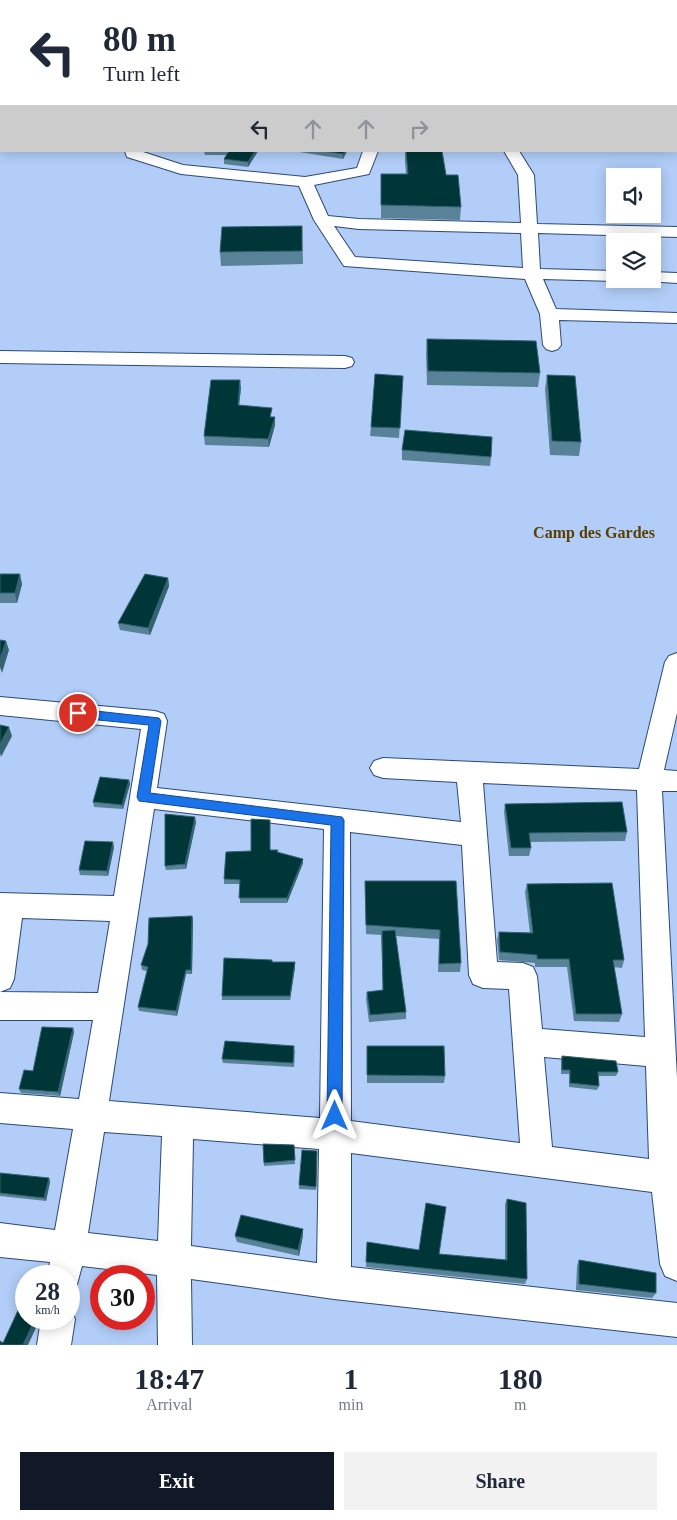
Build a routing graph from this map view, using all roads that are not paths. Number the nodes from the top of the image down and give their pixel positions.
1 (133, 152) edge
2 (371, 152) edge
3 (512, 152) edge
4 (305, 182) junction
5 (322, 220) junction
6 (530, 228) junction
7 (677, 232) edge
8 (532, 274) junction
9 (606, 276) edge
10 (661, 277) edge
11 (677, 278) edge
12 (549, 314) junction
13 (677, 318) edge
14 (552, 345) dead end
15 (0, 357) edge
16 (345, 362) dead end
17 (677, 662) edge
18 (0, 706) edge
19 (383, 768) dead end
20 (469, 772) junction
21 (663, 781) edge
22 (143, 797) junction
23 (338, 820) junction
24 (475, 835) junction
25 (5, 905) edge
26 (125, 909) junction
27 (667, 977) edge
28 (0, 979) edge
29 (0, 1006) edge
30 (110, 1008) junction
31 (529, 1042) junction
32 (660, 1053) junction
33 (0, 1108) edge
34 (91, 1115) junction
35 (178, 1121) junction
36 (335, 1136) junction
37 (537, 1162) junction
38 (672, 1178) edge
39 (0, 1240) edge
40 (174, 1260) junction
41 (66, 1262) edge
42 (677, 1264) edge
43 (334, 1282) junction
44 (677, 1320) edge
45 (56, 1330) edge
46 (54, 1345) edge
47 (175, 1345) edge

1 - 4 street
2 - 4 street
3 - 6 street
4 - 5 street
5 - 6 street
5 - 8 street
6 - 7 street
6 - 8 street
8 - 9 street
8 - 12 street
10 - 11 street
12 - 13 street
12 - 14 street
15 - 16 street
17 - 21 street
18 - 22 street
19 - 20 street
20 - 21 street
20 - 24 street
21 - 27 street
22 - 23 street
22 - 26 street
23 - 24 street
23 - 36 street
24 - 31 street
25 - 26 street
25 - 28 street
26 - 30 street
27 - 32 street
29 - 30 street
30 - 34 street
31 - 32 street
31 - 37 street
32 - 38 street
33 - 34 street
34 - 35 street
34 - 41 street
35 - 36 street
35 - 40 street
36 - 37 street
36 - 43 street
37 - 38 street
38 - 42 street
39 - 41 street
40 - 41 street
40 - 43 street
40 - 47 street
43 - 44 street
45 - 46 street

